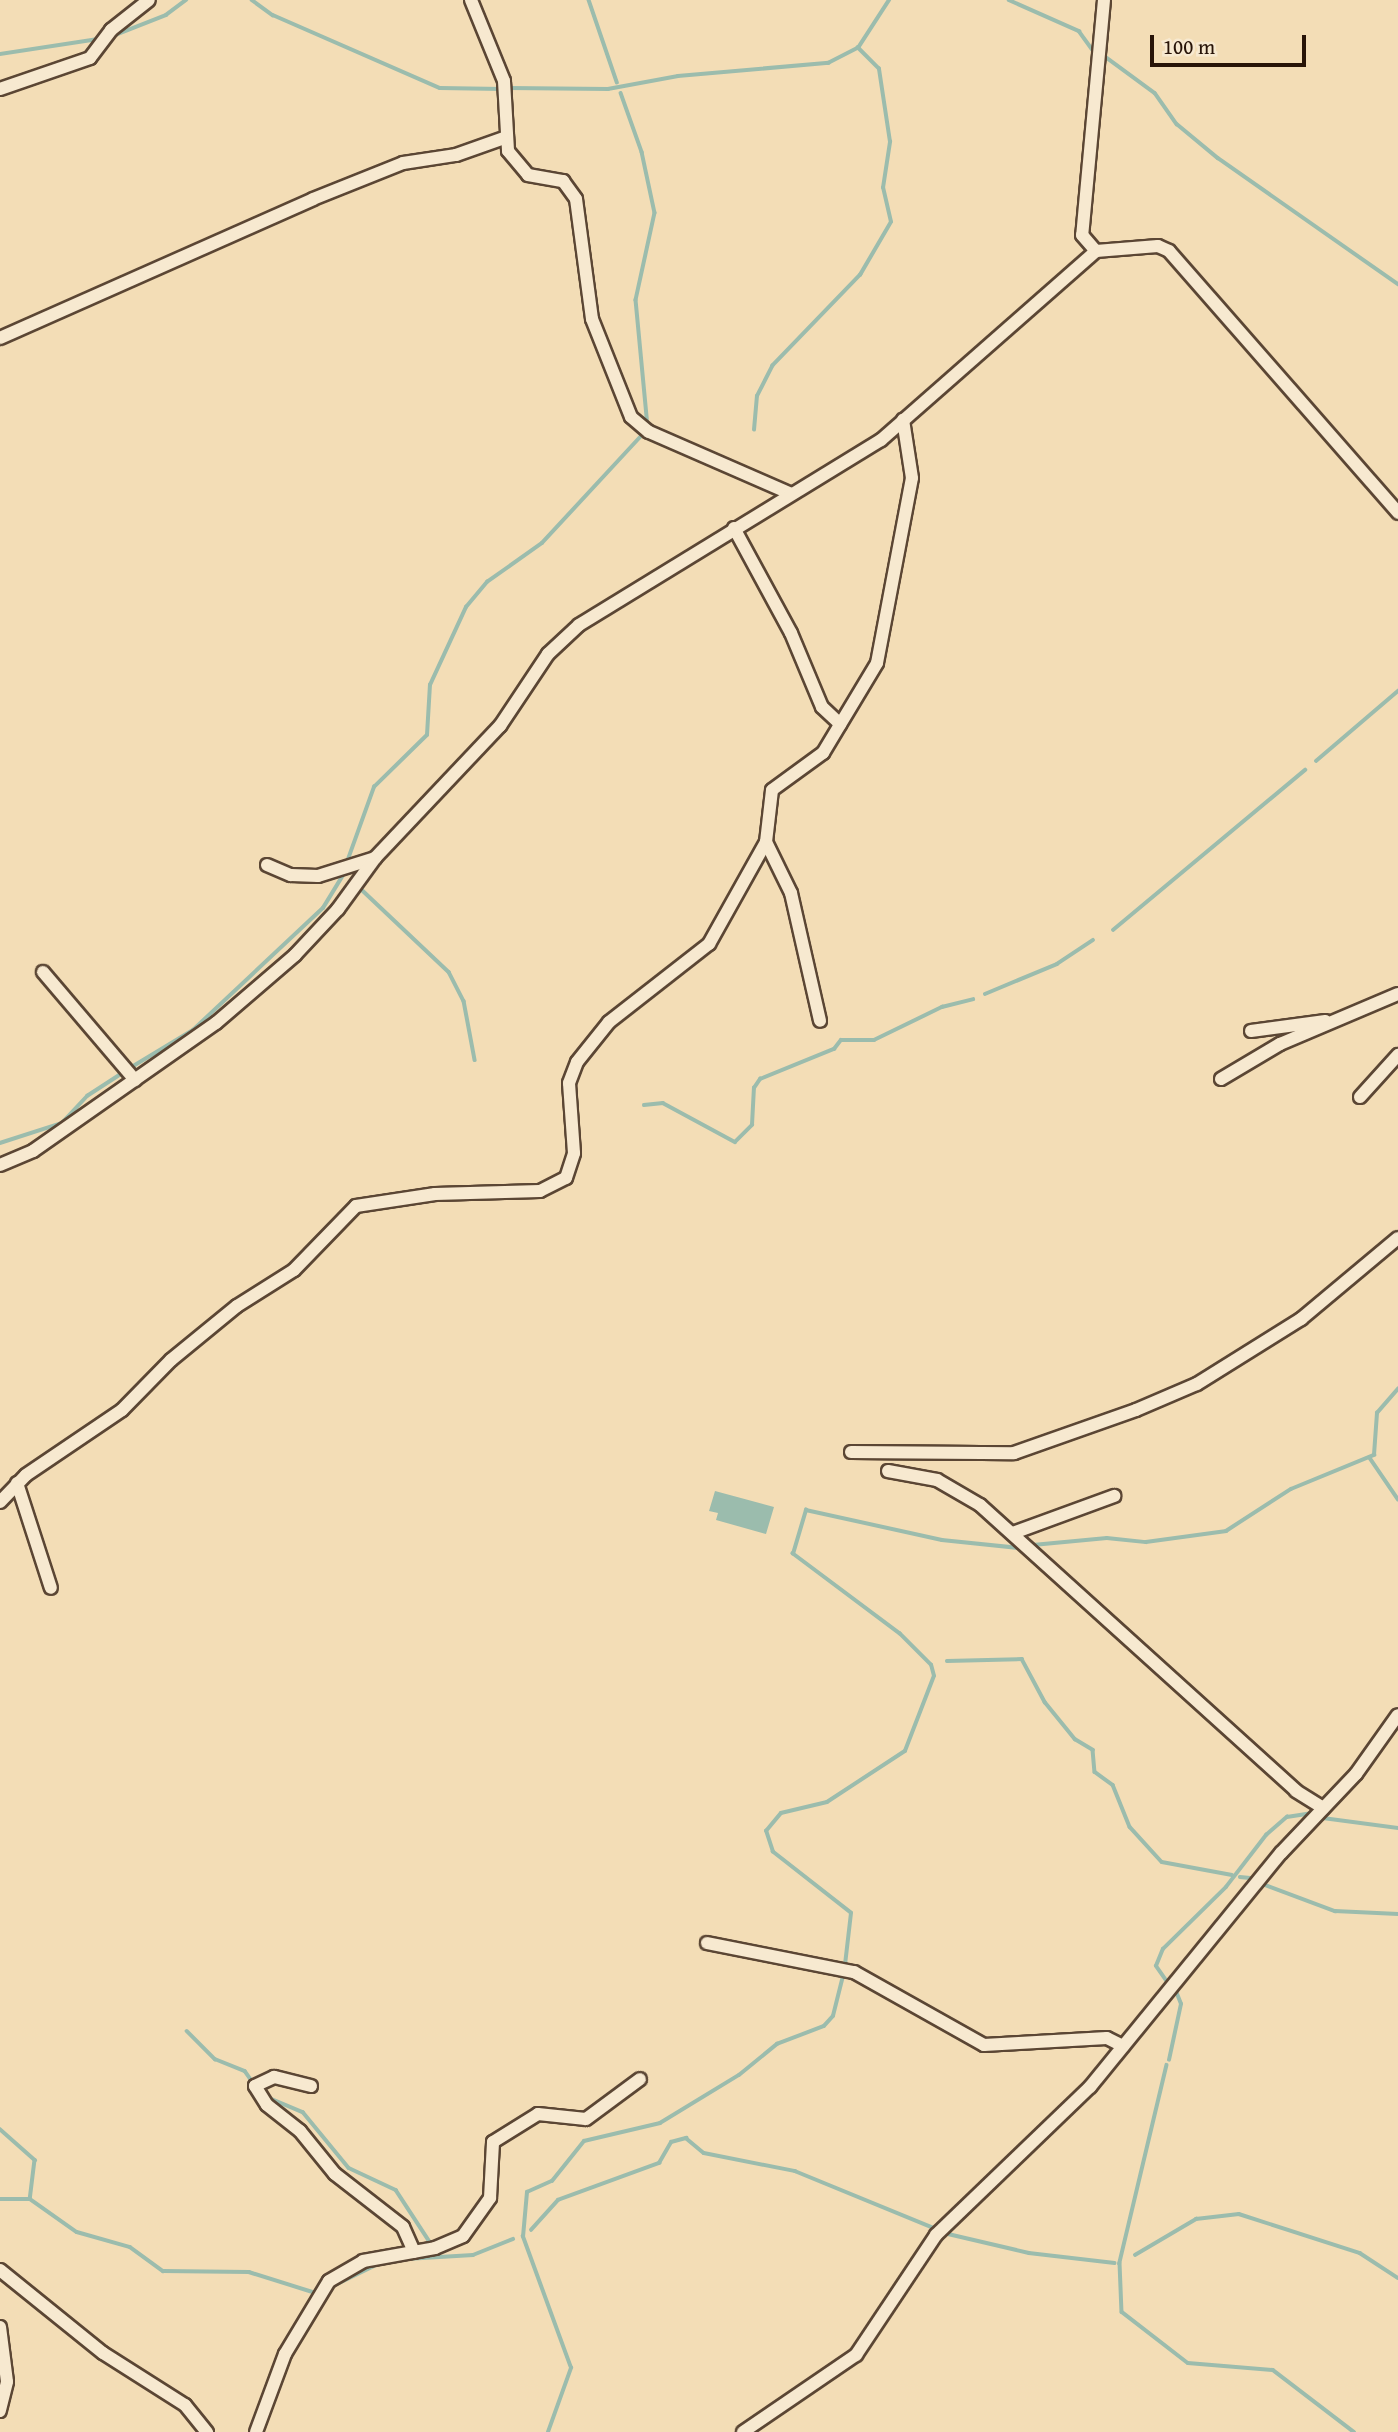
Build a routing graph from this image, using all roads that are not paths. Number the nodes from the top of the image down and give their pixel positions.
1 (149, 0) edge
2 (471, 0) edge
3 (1104, 0) edge
4 (0, 89) edge
5 (504, 138) junction
6 (1096, 251) junction
7 (0, 338) edge
8 (903, 420) junction
9 (789, 493) junction
10 (1398, 513) edge
11 (734, 528) junction
12 (841, 724) junction
13 (766, 842) junction
14 (375, 858) junction
15 (267, 865) dead end
16 (43, 972) dead end
17 (1398, 994) edge
18 (1339, 1019) junction
19 (820, 1021) dead end
20 (1251, 1031) dead end
21 (1398, 1055) edge
22 (1221, 1079) dead end
23 (135, 1080) junction
24 (1360, 1097) dead end
25 (0, 1165) edge
26 (1398, 1238) edge
27 (851, 1452) dead end
28 (888, 1471) dead end
29 (18, 1483) junction
30 (1114, 1496) dead end
31 (0, 1503) edge
32 (1013, 1533) junction
33 (51, 1588) dead end
34 (1398, 1715) edge
35 (1324, 1808) junction
36 (707, 1943) dead end
37 (1123, 2046) junction
38 (640, 2079) dead end
39 (311, 2086) dead end
40 (414, 2252) junction
41 (0, 2270) edge
42 (0, 2327) edge
43 (0, 2411) edge
44 (207, 2432) edge
45 (256, 2432) edge
46 (743, 2432) edge

1 - 4 street
2 - 5 street
3 - 6 street
5 - 7 street
5 - 9 street
6 - 8 street
6 - 10 street
8 - 9 street
8 - 12 street
9 - 11 street
11 - 12 street
11 - 14 street
12 - 13 street
13 - 19 street
13 - 29 street
14 - 15 street
14 - 23 street
16 - 23 street
17 - 18 street
18 - 20 street
18 - 22 street
21 - 24 street
23 - 25 street
26 - 27 street
28 - 32 street
29 - 31 street
29 - 33 street
30 - 32 street
32 - 35 street
34 - 35 street
35 - 37 street
36 - 37 street
37 - 46 street
38 - 40 street
39 - 40 street
40 - 45 street
41 - 44 street
42 - 43 street

